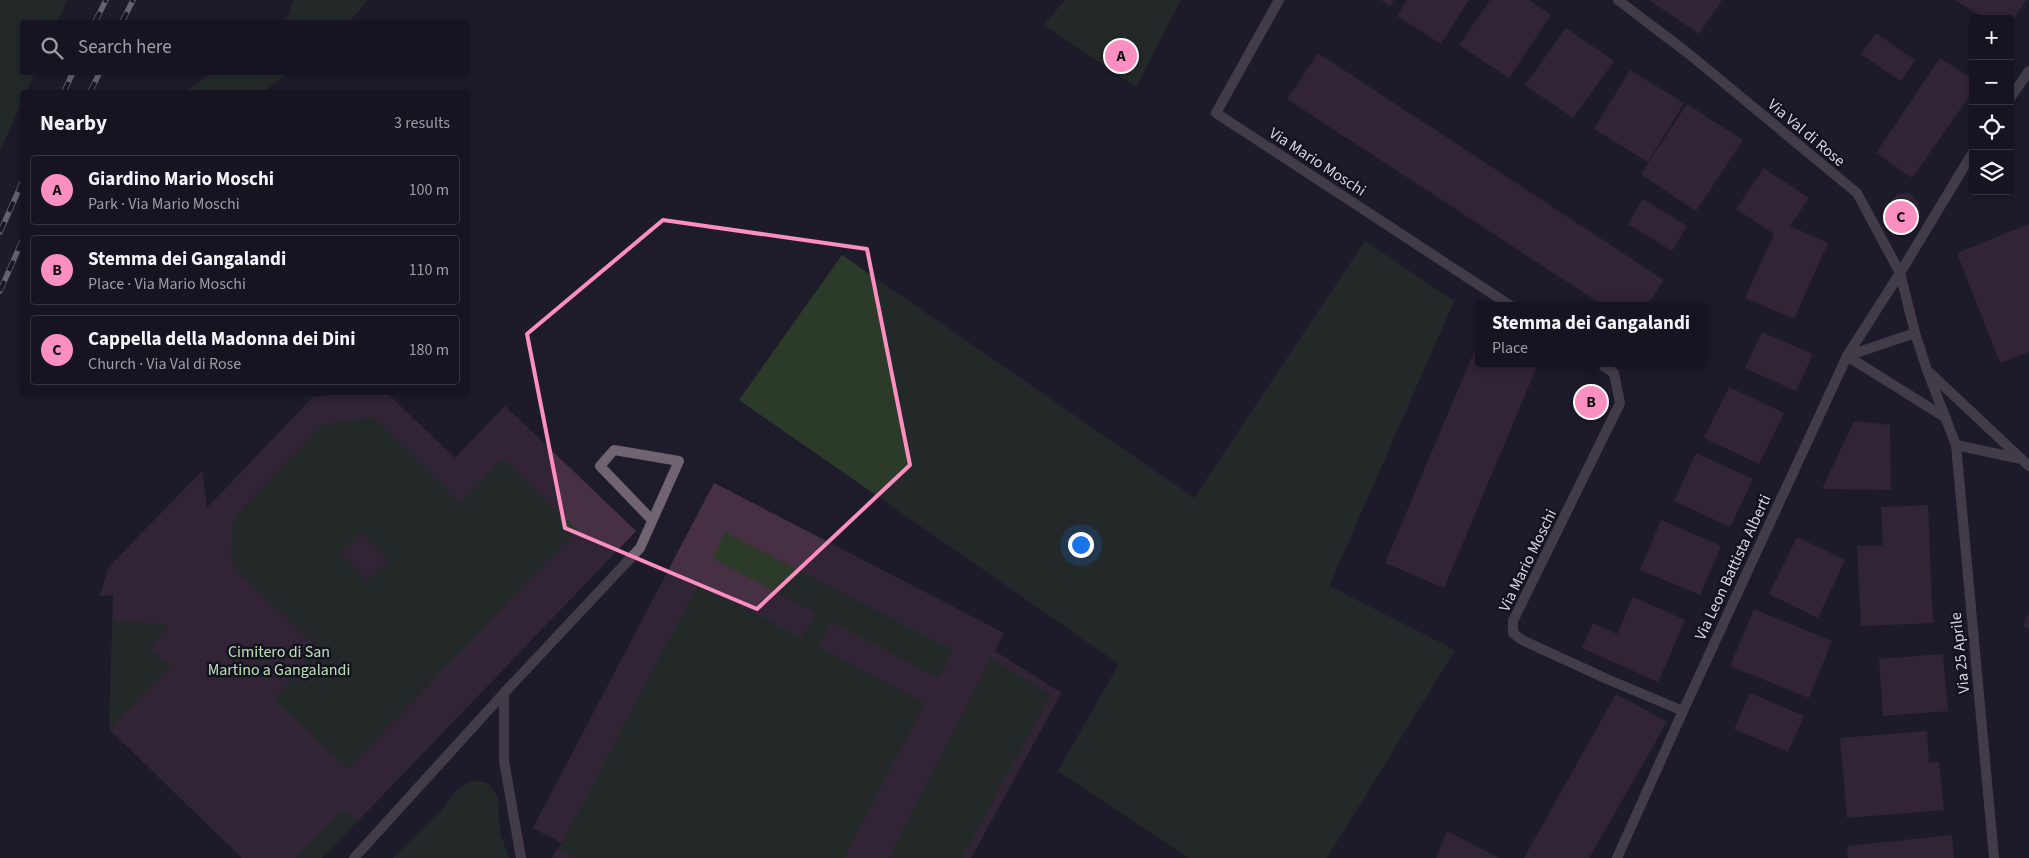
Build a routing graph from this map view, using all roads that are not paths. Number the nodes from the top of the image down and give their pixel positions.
1 (1279, 0) edge
2 (1618, 0) edge
3 (2029, 71) edge
4 (2014, 92) edge
5 (1969, 159) edge
6 (1900, 273) junction
7 (1505, 302) edge
8 (1915, 334) junction
9 (1847, 356) junction
10 (1605, 367) edge
11 (1927, 370) junction
12 (1946, 418) junction
13 (1956, 445) junction
14 (2026, 463) edge
15 (652, 520) junction
16 (504, 693) junction
17 (1683, 710) junction
18 (354, 858) edge
19 (521, 858) edge
20 (1617, 858) edge
21 (1994, 858) edge

1 - 7 street, Via Mario Moschi
2 - 6 street, Via Val di Rose
3 - 4 street
5 - 6 street, Via Leon Battista Alberti
6 - 8 street, Via Val di Rose
6 - 9 street, Via Leon Battista Alberti
8 - 9 street
8 - 11 street, Via Val di Rose
9 - 12 street
9 - 17 street, Via Leon Battista Alberti
10 - 17 street, Via Mario Moschi
11 - 12 street, Via 25 Aprile
11 - 14 street
12 - 13 street, Via 25 Aprile
13 - 14 street
13 - 21 street, Via 25 Aprile
15 - 15 street
15 - 16 street
16 - 18 street
16 - 19 street
17 - 20 street, Via Leon Battista Alberti

